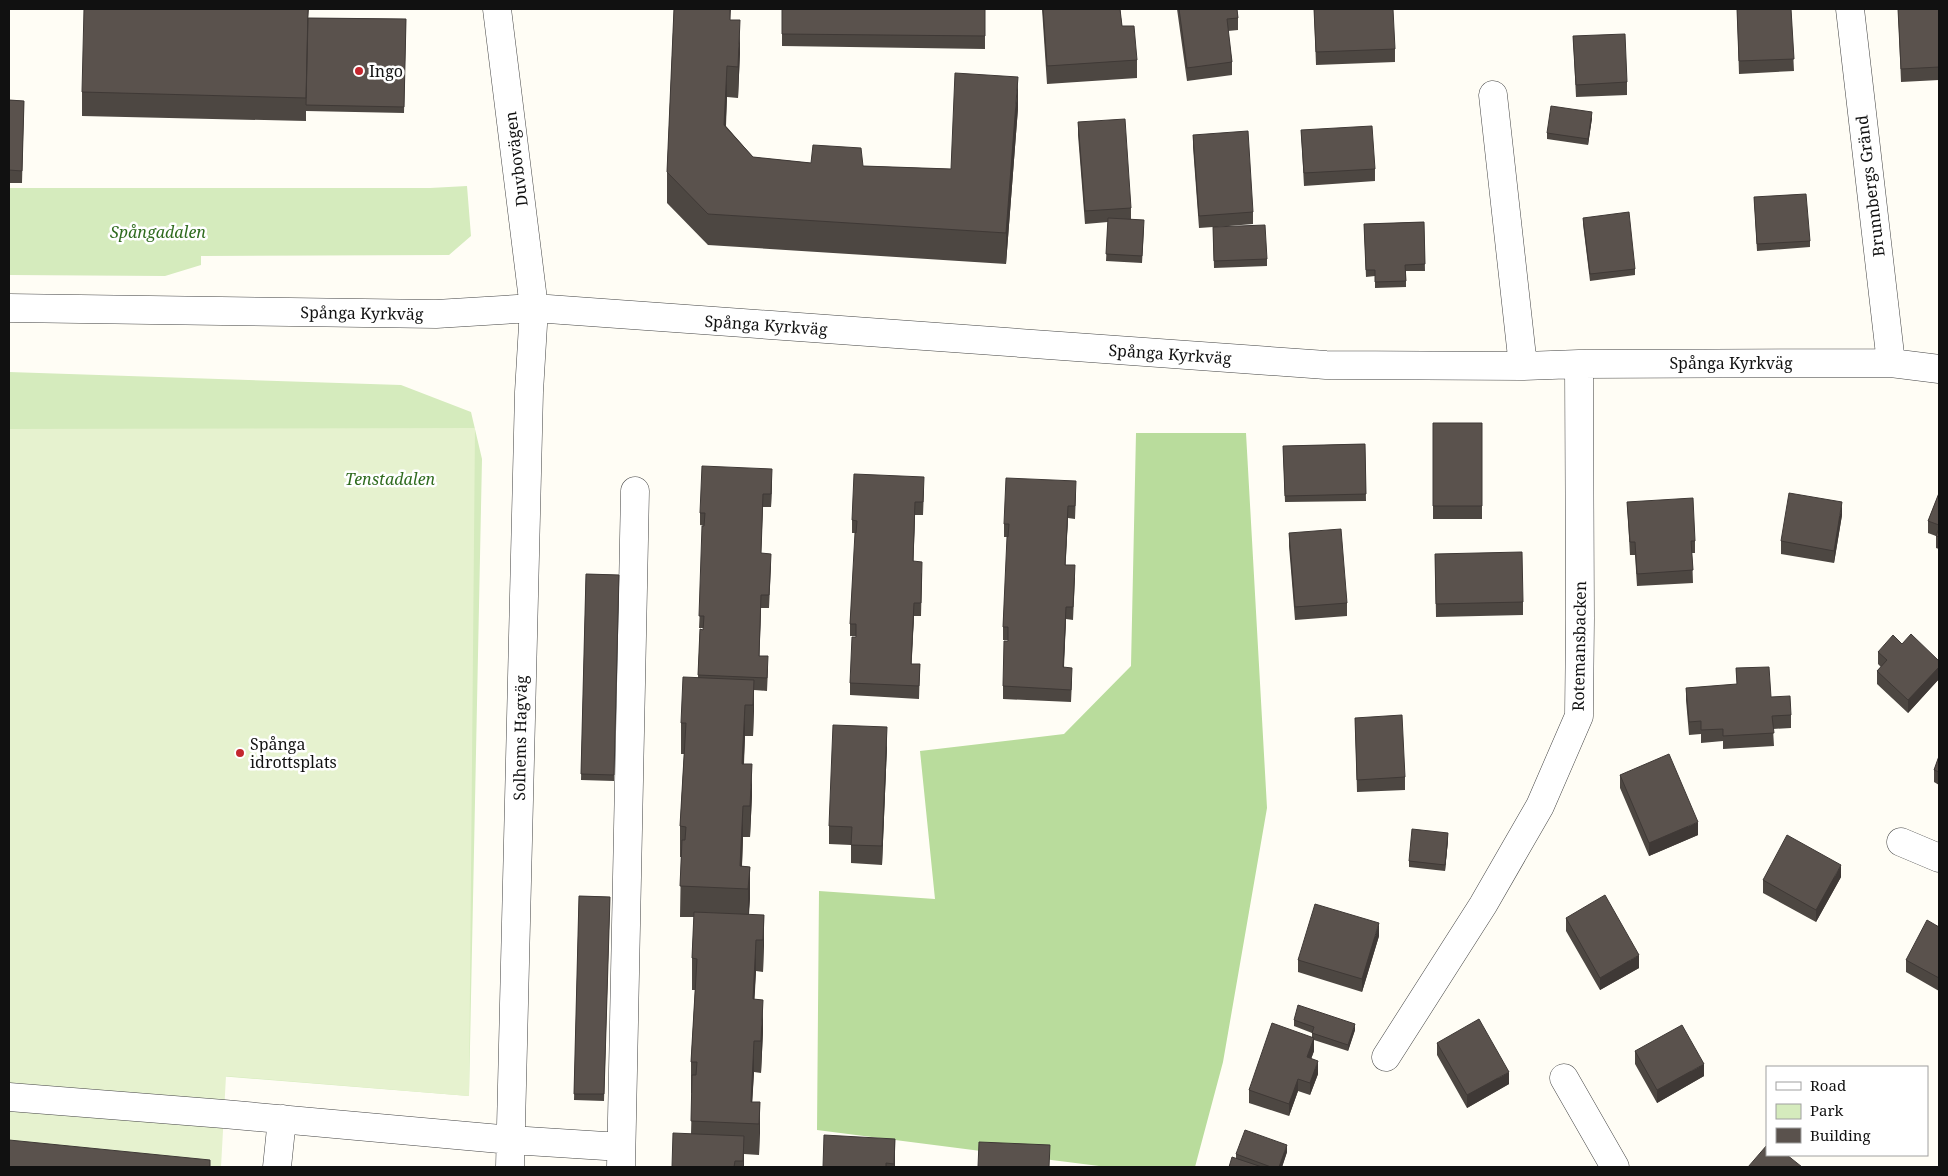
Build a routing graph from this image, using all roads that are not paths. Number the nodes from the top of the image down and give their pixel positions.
1 (497, 9) edge
2 (1850, 9) edge
3 (1492, 95) dead end
4 (9, 308) edge
5 (534, 308) junction
6 (1891, 363) junction
7 (1579, 364) junction
8 (1523, 366) junction
9 (1939, 369) edge
10 (635, 491) dead end
11 (1901, 842) dead end
12 (1939, 858) edge
13 (1386, 1057) dead end
14 (1564, 1078) dead end
15 (9, 1097) edge
16 (282, 1119) junction
17 (511, 1140) junction
18 (621, 1157) edge
19 (277, 1167) edge
20 (510, 1167) edge
21 (1615, 1167) edge

1 - 5 street, Duvbovägen
2 - 6 street, Brunnbergs Gränd
3 - 8 street
4 - 5 street, Spånga Kyrkväg
5 - 8 street, Spånga Kyrkväg
5 - 17 street, Solhems Hagväg
6 - 7 street, Spånga Kyrkväg
6 - 9 street, Spånga Kyrkväg
7 - 8 street, Spånga Kyrkväg
7 - 13 street, Rotemansbacken
10 - 18 street
11 - 12 street
14 - 21 street
15 - 16 street
16 - 17 street
16 - 19 street
17 - 18 street
17 - 20 street, Solhems Hagväg

